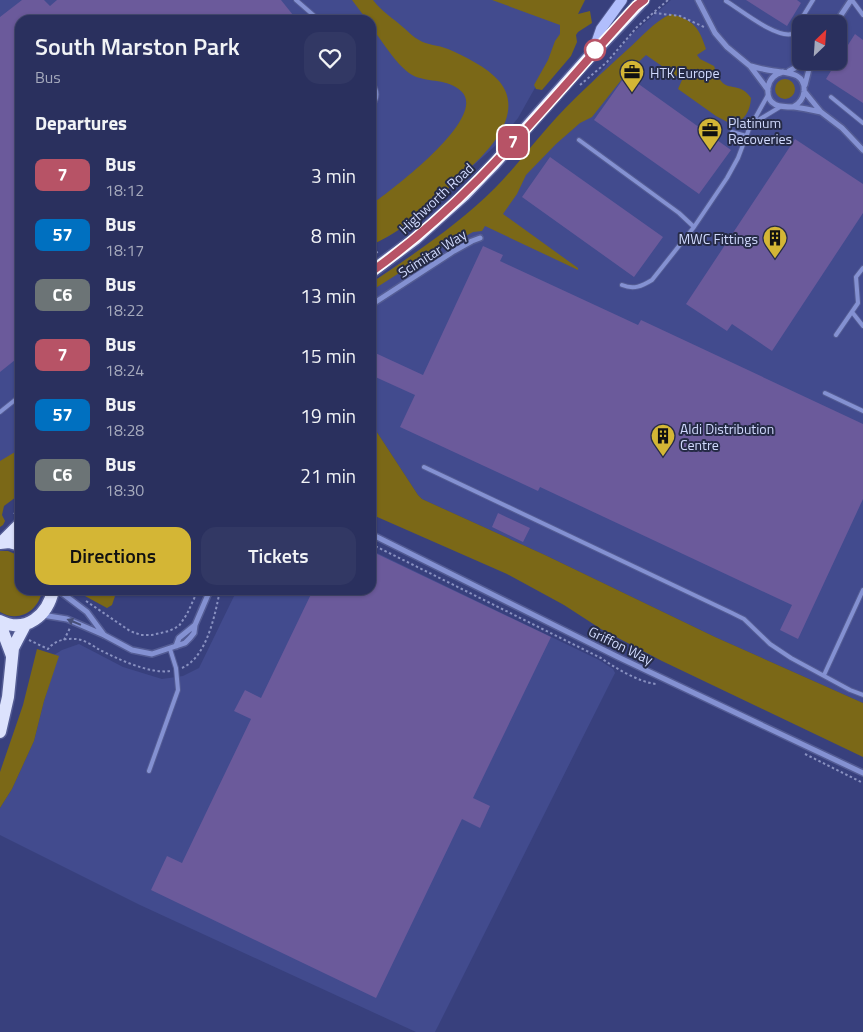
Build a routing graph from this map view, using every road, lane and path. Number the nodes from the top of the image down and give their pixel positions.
1 (296, 0) edge
2 (622, 0) edge
3 (668, 0) edge
4 (698, 0) edge
5 (813, 0) edge
6 (852, 0) edge
7 (726, 1) edge
8 (639, 2) edge
9 (653, 12) junction
10 (313, 15) edge
11 (841, 15) edge
12 (863, 15) edge
13 (715, 33) junction
14 (591, 55) junction
15 (750, 66) junction
16 (792, 69) edge
17 (807, 70) edge
18 (786, 72) junction
19 (579, 86) dead end
20 (804, 90) junction
21 (768, 92) junction
22 (831, 97) dead end
23 (780, 107) junction
24 (792, 107) junction
25 (821, 112) junction
26 (753, 122) junction
27 (863, 123) edge
28 (732, 132) dead end
29 (746, 136) junction
30 (579, 140) dead end
31 (863, 150) edge
32 (694, 227) junction
33 (480, 238) dead end
34 (386, 248) dead end
35 (376, 253) edge
36 (376, 268) edge
37 (863, 268) edge
38 (622, 285) dead end
39 (376, 302) edge
40 (852, 312) junction
41 (863, 326) edge
42 (836, 335) dead end
43 (825, 393) dead end
44 (15, 400) edge
45 (863, 411) edge
46 (0, 412) edge
47 (424, 467) dead end
48 (15, 529) edge
49 (376, 536) edge
50 (1, 543) edge
51 (15, 544) edge
52 (376, 546) edge
53 (863, 590) edge
54 (52, 595) edge
55 (65, 595) edge
56 (196, 595) edge
57 (208, 595) edge
58 (84, 600) dead end
59 (41, 615) junction
60 (0, 623) edge
61 (24, 625) junction
62 (104, 635) junction
63 (170, 649) junction
64 (12, 656) junction
65 (824, 675) junction
66 (645, 682) dead end
67 (863, 695) edge
68 (0, 732) edge
69 (149, 771) dead end
70 (863, 773) edge

1 - 10 lane
2 - 14 main road
3 - 9 path
4 - 13 street
5 - 7 lane
6 - 11 street
6 - 12 lane
8 - 14 main road, Highworth Road
9 - 13 path
9 - 19 path
13 - 15 street
14 - 36 main road, Highworth Road
15 - 18 street
15 - 21 street
16 - 18 street
17 - 20 street
18 - 20 street
18 - 21 street
20 - 24 street
20 - 25 street
21 - 23 street
21 - 26 lane
22 - 27 lane
23 - 24 street
23 - 26 lane
24 - 25 street
25 - 31 street
26 - 29 lane
28 - 29 lane
29 - 32 lane
30 - 32 lane
32 - 38 lane
33 - 39 street, Scimitar Way
34 - 35 path
37 - 40 lane
40 - 41 lane
40 - 42 lane
43 - 45 lane
44 - 46 lane
47 - 65 lane
48 - 50 main road
49 - 70 street, Griffon Way
50 - 51 main road
52 - 66 path
53 - 65 lane
54 - 59 main road
55 - 62 street
56 - 58 path
57 - 63 street
59 - 61 main road
62 -> 59 street
60 - 61 main road
60 - 64 main road
61 - 64 main road
62 - 63 street
63 - 69 lane
64 - 68 main road
65 - 67 lane

